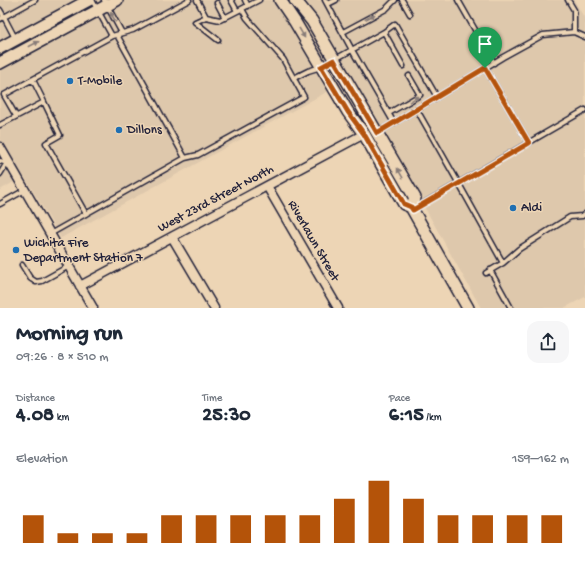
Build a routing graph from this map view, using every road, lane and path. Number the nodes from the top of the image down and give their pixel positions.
1 (35, 0) edge
2 (90, 0) edge
3 (117, 0) edge
4 (189, 0) edge
5 (197, 0) edge
6 (231, 0) edge
7 (245, 0) edge
8 (259, 0) edge
9 (280, 0) edge
10 (336, 0) edge
11 (395, 0) edge
12 (402, 0) edge
13 (458, 0) edge
14 (568, 0) edge
15 (298, 1) edge
16 (25, 2) edge
17 (327, 2) edge
18 (391, 2) edge
19 (217, 3) dead end
20 (103, 5) edge
21 (248, 6) junction
22 (242, 9) junction
23 (0, 10) edge
24 (237, 11) junction
25 (410, 14) dead end
26 (206, 17) junction
27 (2, 18) edge
28 (225, 18) junction
29 (343, 32) junction
30 (384, 32) junction
31 (574, 32) junction
32 (120, 34) junction
33 (112, 36) junction
34 (585, 37) edge
35 (16, 40) junction
36 (218, 40) dead end
37 (0, 48) edge
38 (352, 50) junction
39 (334, 60) junction
40 (0, 63) edge
41 (494, 63) junction
42 (403, 66) dead end
43 (321, 67) junction
44 (485, 68) junction
45 (409, 76) dead end
46 (294, 78) junction
47 (33, 80) junction
48 (437, 97) junction
49 (44, 102) junction
50 (417, 110) junction
51 (585, 110) edge
52 (389, 113) junction
53 (16, 116) junction
54 (394, 123) junction
55 (0, 125) edge
56 (377, 133) junction
57 (364, 134) junction
58 (529, 143) junction
59 (0, 147) edge
60 (185, 158) junction
61 (4, 161) edge
62 (0, 174) edge
63 (459, 184) junction
64 (267, 186) junction
65 (25, 190) junction
66 (0, 204) edge
67 (412, 208) junction
68 (86, 214) junction
69 (585, 214) edge
70 (50, 234) junction
71 (172, 237) junction
72 (503, 263) junction
73 (22, 265) dead end
74 (69, 266) junction
75 (80, 286) junction
76 (93, 308) edge
77 (214, 308) edge
78 (338, 308) edge
79 (468, 308) edge
80 (511, 308) edge

1 - 16 lane
2 - 20 lane
2 - 35 main road
3 - 20 main road
4 - 32 lane
5 - 26 lane
6 - 24 lane
7 - 21 lane
8 - 21 lane
9 -> 43 main road
10 - 17 lane
11 - 18 lane
12 - 25 lane
13 - 41 lane
14 - 31 lane
15 - 39 main road
16 - 27 lane
17 - 29 lane
29 -> 18 lane
19 - 28 lane
32 -> 20 lane
20 - 33 lane
40 -> 20 main road
21 - 22 lane
22 - 24 lane
22 - 46 lane
23 - 27 lane
24 - 28 lane
26 - 28 lane
26 - 36 lane
27 - 35 lane
29 - 38 lane
30 - 38 lane
30 - 42 lane
30 - 48 lane
31 - 34 lane
31 - 41 lane
32 - 33 lane
32 - 60 lane
33 - 47 lane
35 - 37 main road
38 - 39 lane
38 - 52 lane
39 - 43 lane
39 - 56 main road
41 - 44 lane
43 - 46 lane
43 - 57 main road
44 - 48 lane
44 - 58 lane
52 -> 45 lane
46 - 60 lane
47 - 49 lane
47 - 53 lane
48 - 50 lane
49 - 53 lane
49 - 68 lane
50 - 54 lane
50 - 63 lane
51 - 58 lane
52 - 54 lane
53 - 55 lane
54 - 56 lane
67 -> 56 main road
57 - 64 street, West 23rd Street North
57 - 67 main road
58 - 63 lane
59 - 61 street
60 - 68 lane
61 - 62 lane
61 - 65 street
63 - 67 lane
63 - 72 lane
64 - 71 street, West 23rd Street North
64 - 78 street, Riverlawn Street
65 - 66 lane
65 - 70 street
67 - 79 main road
68 - 70 lane
69 - 72 lane
70 - 74 street
71 - 75 street, West 23rd Street North
71 - 77 street
72 - 80 lane
73 - 74 lane
74 - 75 street
75 - 76 street

